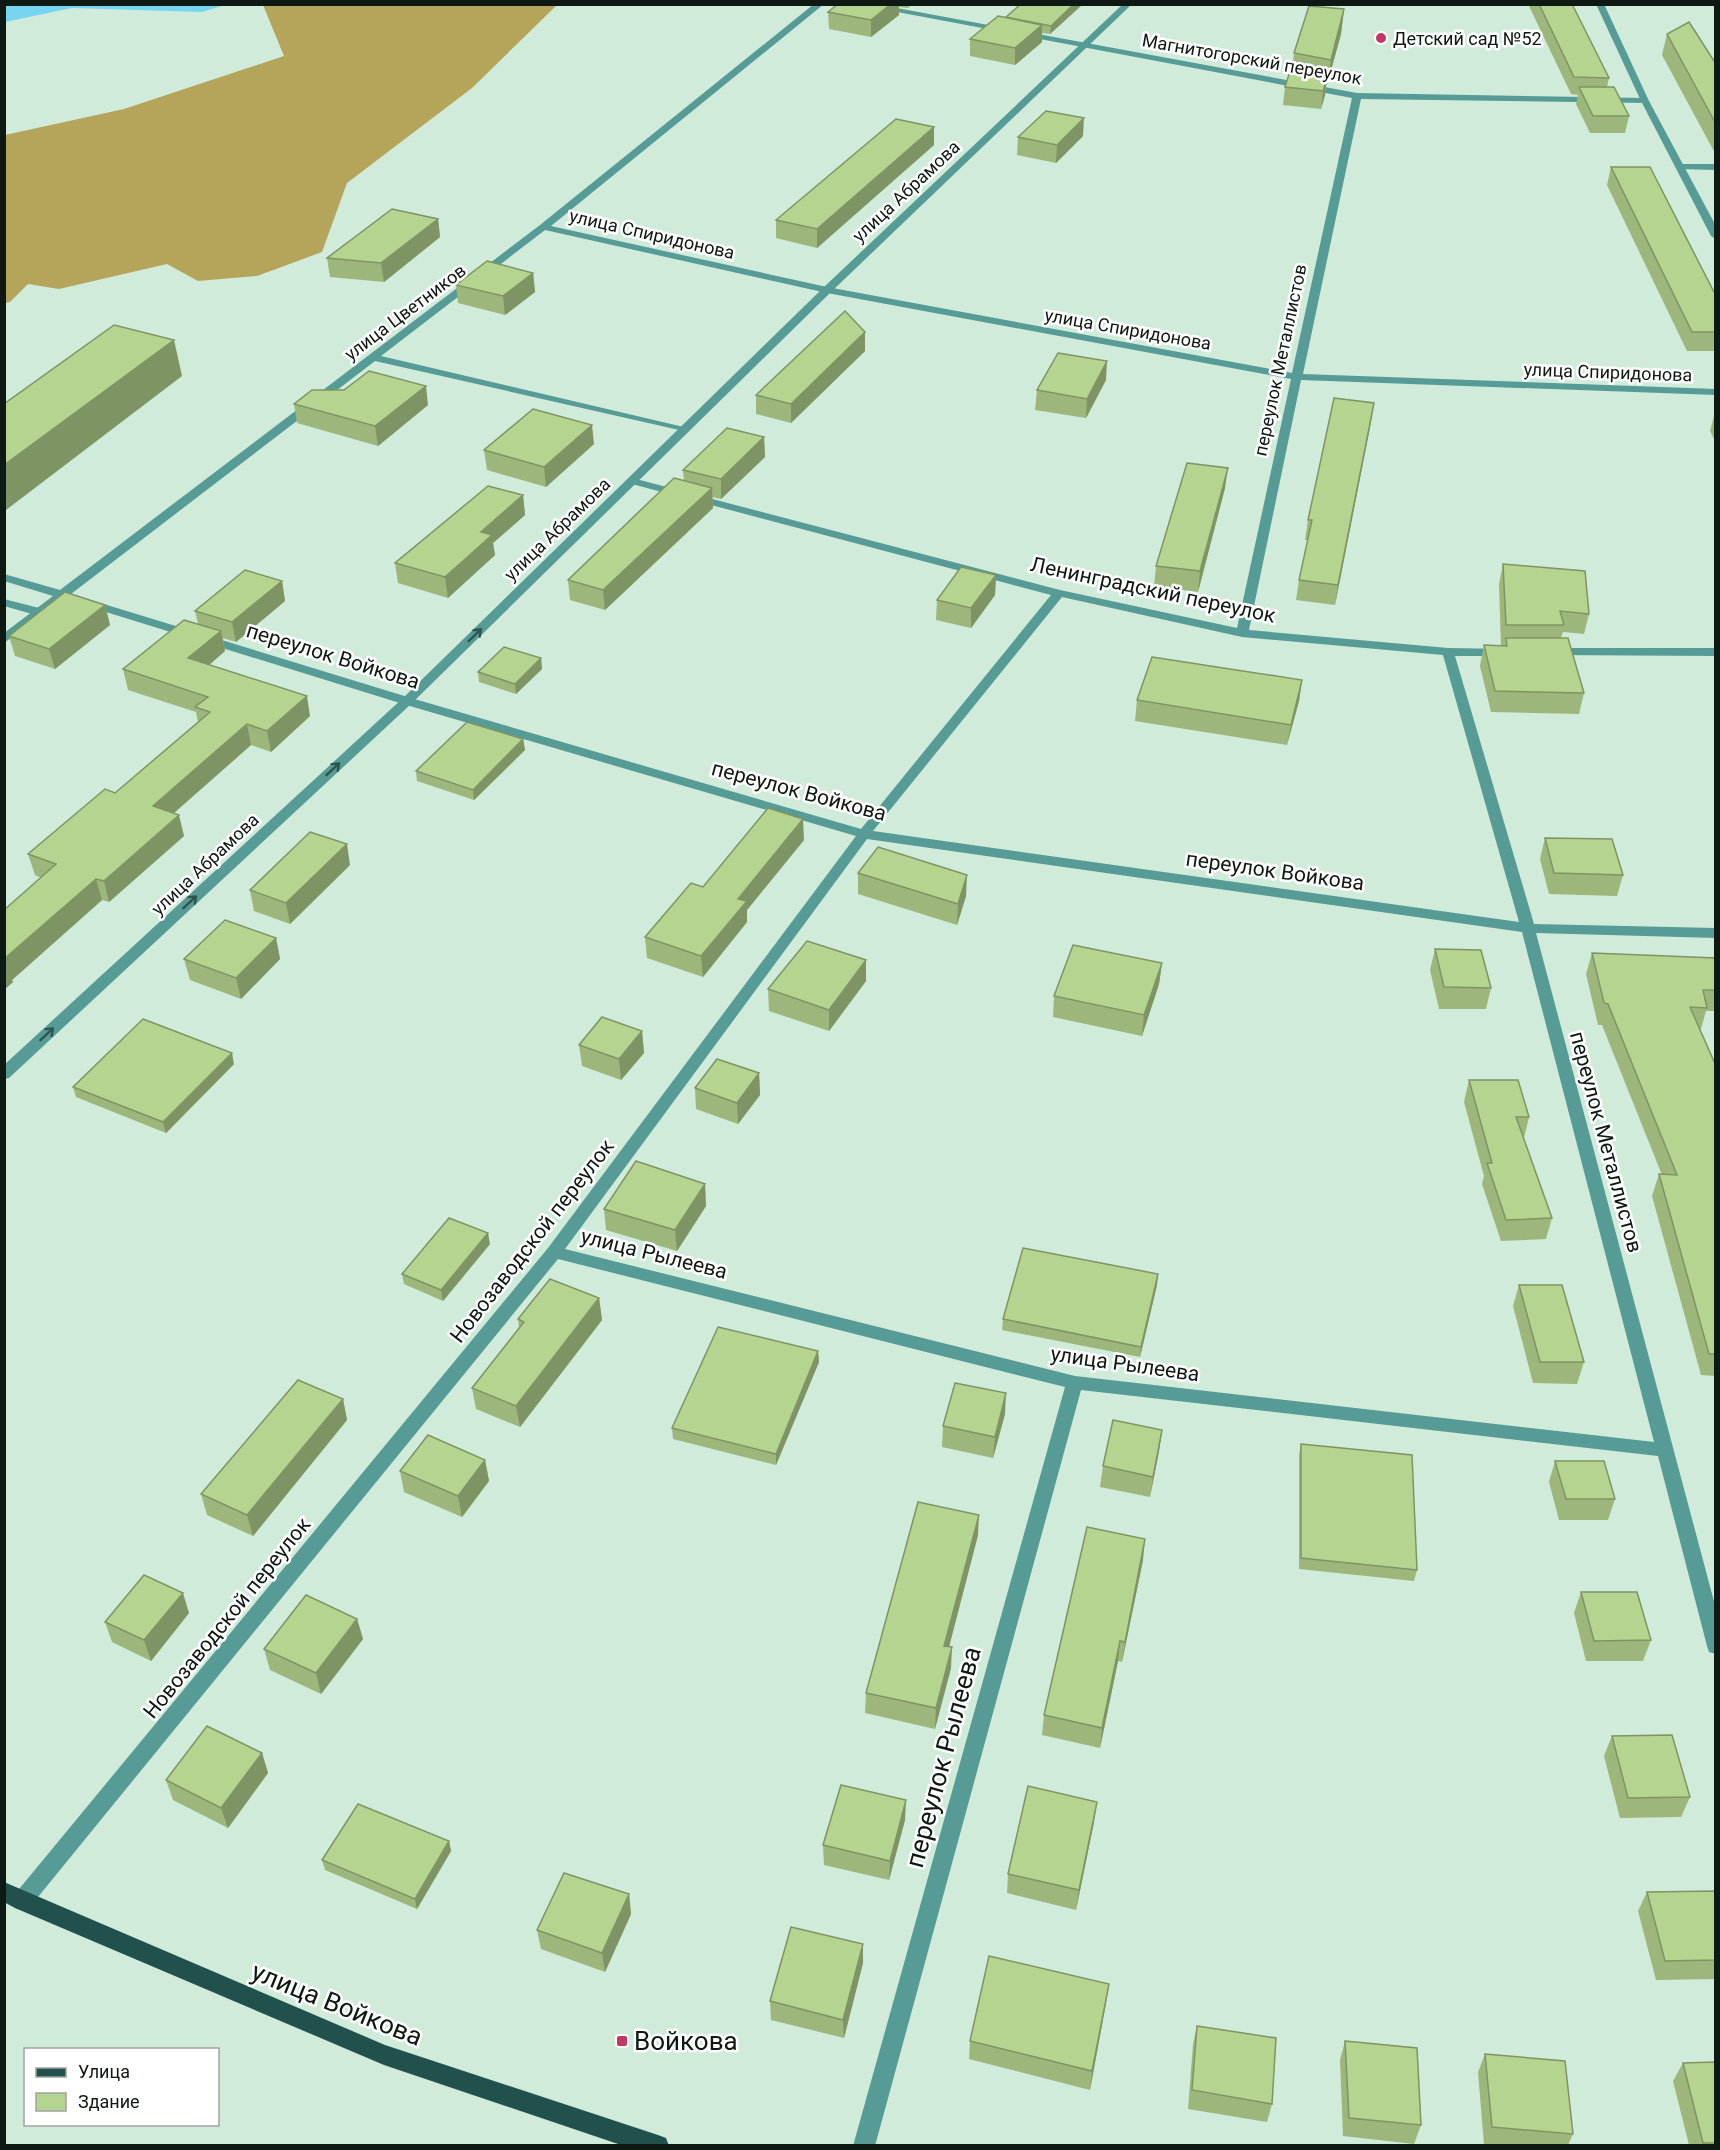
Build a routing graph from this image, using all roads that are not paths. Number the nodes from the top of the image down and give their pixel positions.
1 (820, 4) edge
2 (859, 4) edge
3 (1128, 4) edge
4 (1600, 4) edge
5 (1085, 46) junction
6 (1357, 96) junction
7 (1645, 101) junction
8 (1681, 167) junction
9 (1716, 167) edge
10 (543, 226) junction
11 (1716, 237) edge
12 (827, 290) junction
13 (373, 357) junction
14 (1296, 377) junction
15 (1716, 392) edge
16 (684, 430) junction
17 (632, 481) junction
18 (4, 577) edge
19 (1059, 593) junction
20 (61, 595) junction
21 (4, 602) edge
22 (39, 612) junction
23 (1242, 633) junction
24 (4, 639) edge
25 (1448, 652) junction
26 (1518, 652) edge
27 (1541, 652) edge
28 (1716, 652) edge
29 (407, 700) junction
30 (864, 834) junction
31 (1528, 928) junction
32 (1716, 933) edge
33 (4, 1074) edge
34 (554, 1252) junction
35 (1075, 1383) junction
36 (1665, 1450) junction
37 (1716, 1646) edge
38 (13, 1896) edge
39 (658, 2145) edge
40 (864, 2145) edge

1 - 10 street, улица Цветников
2 - 5 street, Магнитогорский переулок
3 - 5 street, улица Абрамова
4 - 7 street
5 - 6 street, Магнитогорский переулок
5 - 12 street, улица Абрамова
6 - 7 street, Магнитогорский переулок
6 - 14 street, переулок Металлистов
7 - 8 street
8 - 9 street
8 - 11 street
10 - 12 street, улица Спиридонова
10 - 13 street, улица Цветников
12 - 14 street, улица Спиридонова
12 - 16 street, улица Абрамова
13 - 16 street
13 - 20 street, улица Цветников
14 - 15 street, улица Спиридонова
14 - 23 street, переулок Металлистов
16 - 17 street, улица Абрамова
17 - 19 street, Ленинградский переулок
29 -> 17 street, улица Абрамова
18 - 20 street, переулок Войкова
19 - 23 street, Ленинградский переулок
19 - 30 street, Новозаводской переулок
20 - 22 street, улица Цветников
20 - 29 street, переулок Войкова
21 - 22 street
22 - 24 street, улица Цветников
23 - 25 street, Ленинградский переулок
25 - 26 street, Ленинградский переулок
25 - 31 street, переулок Металлистов
27 - 28 street
29 - 30 street, переулок Войкова
33 -> 29 street, улица Абрамова
30 - 31 street, переулок Войкова
30 - 34 street, Новозаводской переулок
31 - 32 street, переулок Войкова
31 - 36 street, переулок Металлистов
34 - 35 street, улица Рылеева
34 - 38 street, Новозаводской переулок
35 - 36 street, улица Рылеева
35 - 40 street, переулок Рылеева
36 - 37 street, переулок Металлистов
38 - 39 main road, улица Войкова

